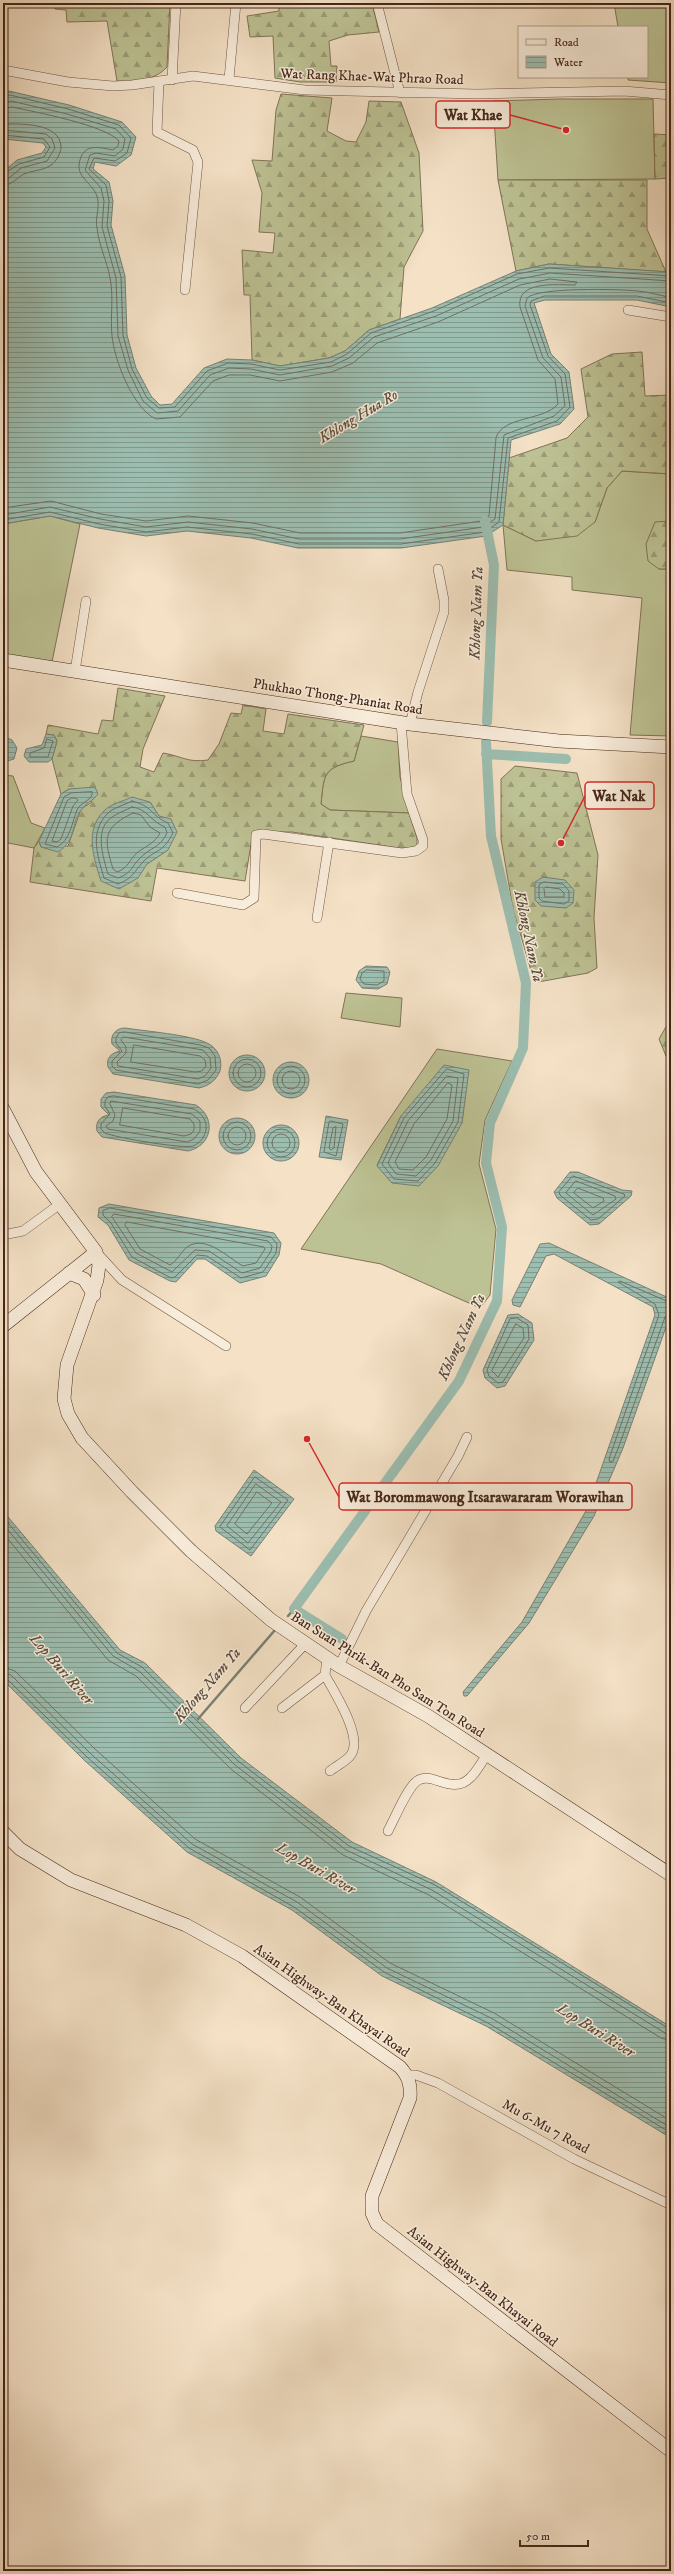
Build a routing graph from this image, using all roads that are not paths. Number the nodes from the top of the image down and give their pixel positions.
1 (176, 3) edge
2 (236, 3) edge
3 (377, 3) edge
4 (3, 70) edge
5 (229, 79) junction
6 (172, 80) junction
7 (159, 82) junction
8 (400, 93) junction
9 (671, 95) edge
10 (186, 290) dead end
11 (628, 310) dead end
12 (671, 317) edge
13 (438, 569) dead end
14 (86, 601) dead end
15 (3, 660) edge
16 (75, 671) junction
17 (406, 723) junction
18 (671, 747) edge
19 (329, 842) junction
20 (177, 893) dead end
21 (317, 918) dead end
22 (3, 1109) edge
23 (60, 1204) junction
24 (3, 1236) edge
25 (96, 1252) junction
26 (69, 1273) junction
27 (94, 1295) junction
28 (3, 1326) edge
29 (226, 1346) dead end
30 (467, 1437) dead end
31 (306, 1643) junction
32 (327, 1658) junction
33 (339, 1666) junction
34 (325, 1675) junction
35 (245, 1708) dead end
36 (282, 1708) dead end
37 (487, 1754) junction
38 (330, 1771) dead end
39 (388, 1831) dead end
40 (3, 1832) edge
41 (671, 1875) edge
42 (407, 2075) junction
43 (671, 2205) edge
44 (671, 2451) edge

1 - 6 street
2 - 5 street
3 - 8 street
4 - 7 street, Wat Rang Khae-Wat Phrao Road
5 - 6 street, Wat Rang Khae-Wat Phrao Road
5 - 8 street, Wat Rang Khae-Wat Phrao Road
6 - 7 street, Wat Rang Khae-Wat Phrao Road
7 - 10 street
8 - 9 street, Wat Rang Khae-Wat Phrao Road
11 - 12 street
13 - 17 street
14 - 16 street
15 - 16 street, Phukhao Thong-Phaniat Road
16 - 17 street, Phukhao Thong-Phaniat Road
17 - 18 street, Phukhao Thong-Phaniat Road
17 - 19 street
19 - 20 street
19 - 21 street
22 - 23 street
23 - 24 street
23 - 25 street
25 - 26 street
25 - 27 street, Ban Suan Phrik-Ban Pho Sam Ton Road
25 - 29 street
26 - 27 street
26 - 28 street
27 - 31 street, Ban Suan Phrik-Ban Pho Sam Ton Road
30 - 33 street
31 - 32 street, Ban Suan Phrik-Ban Pho Sam Ton Road
31 - 35 street
32 - 33 street, Ban Suan Phrik-Ban Pho Sam Ton Road
32 - 34 street
33 - 37 street, Ban Suan Phrik-Ban Pho Sam Ton Road
34 - 36 street
34 - 38 street
37 - 39 street
37 - 41 street, Ban Suan Phrik-Ban Pho Sam Ton Road
40 - 42 street, Asian Highway-Ban Khayai Road
42 - 43 street, Mu 6-Mu 7 Road
42 - 44 street, Asian Highway-Ban Khayai Road

